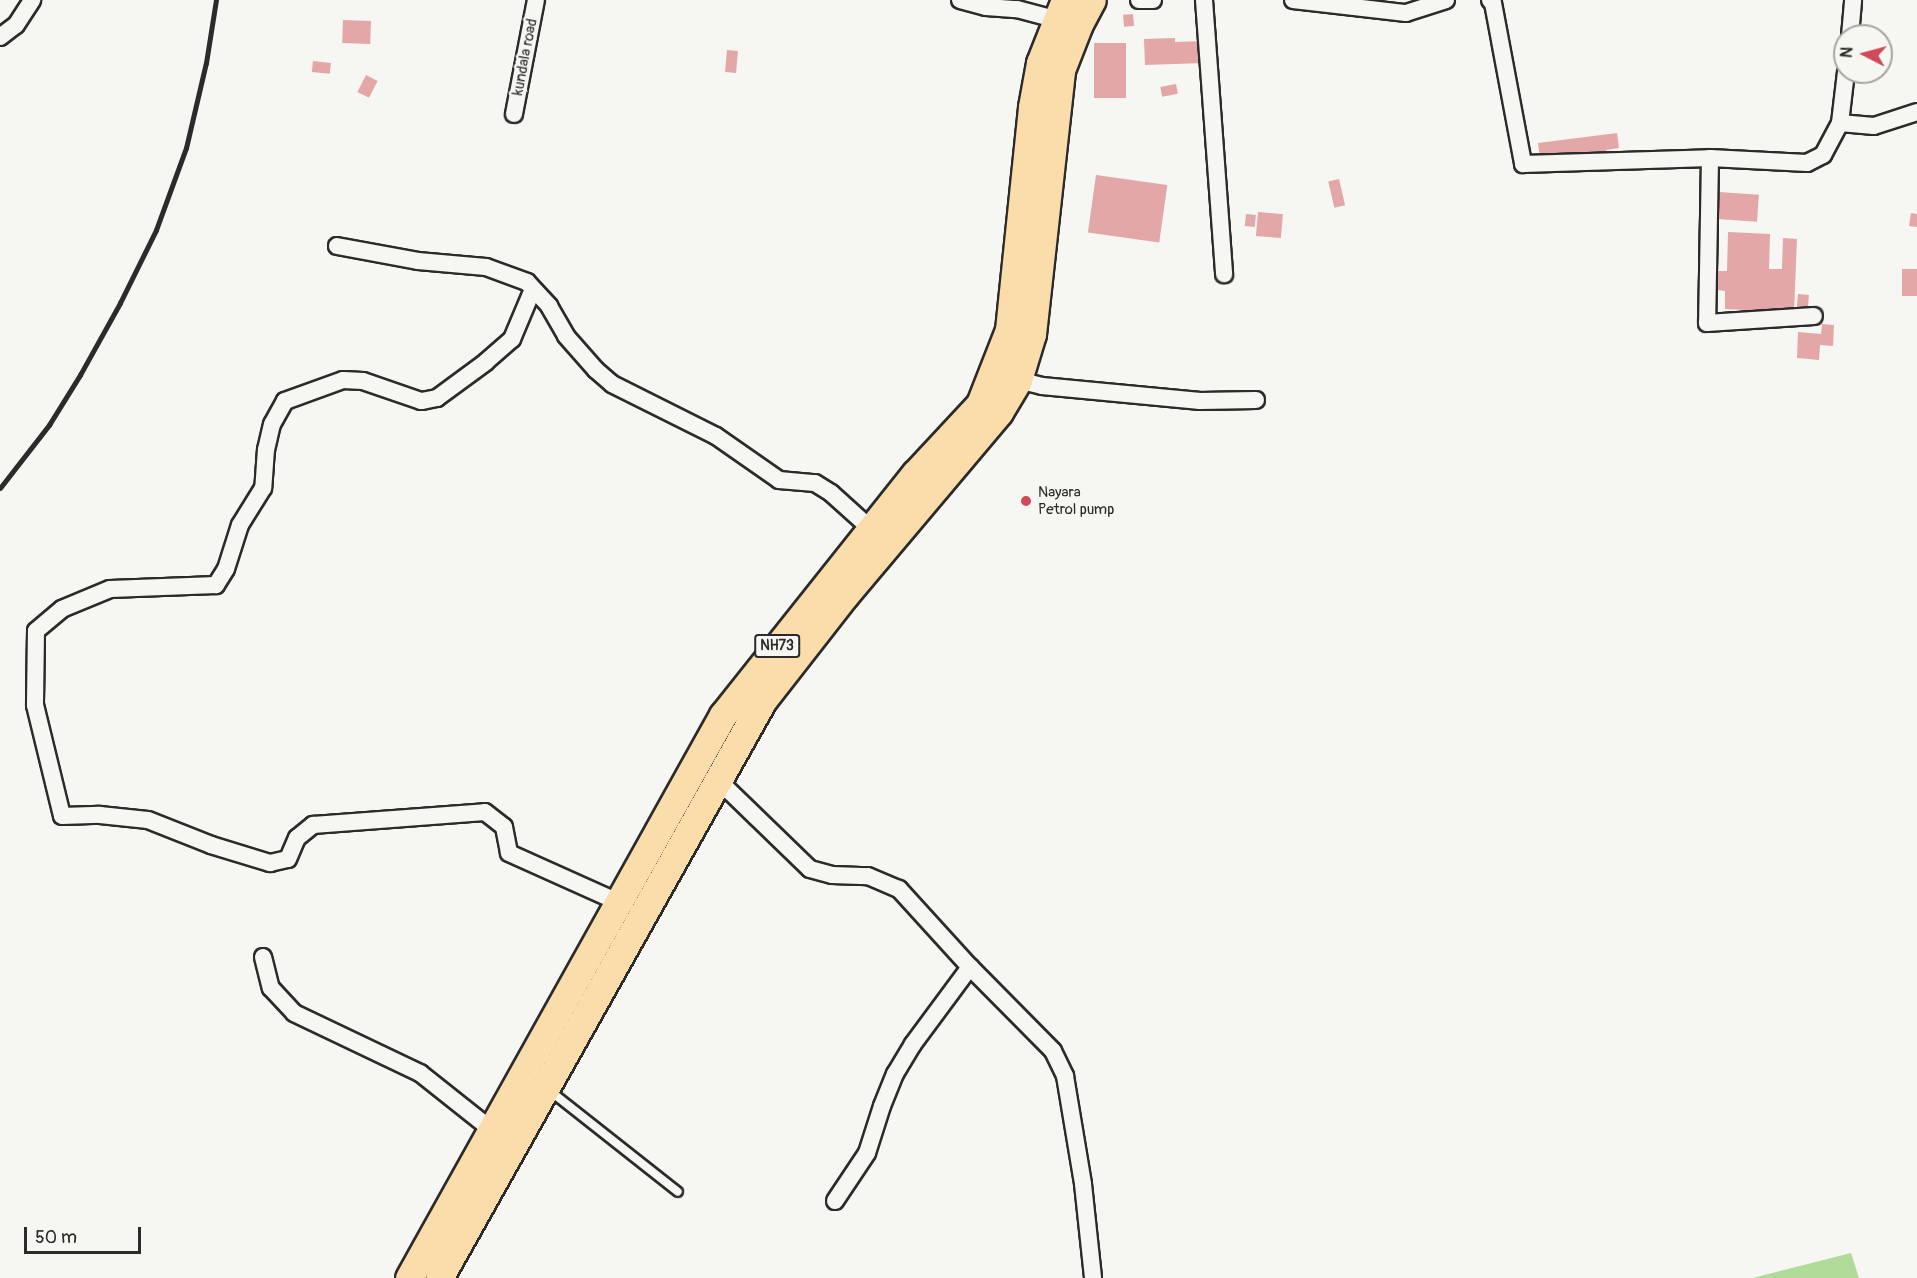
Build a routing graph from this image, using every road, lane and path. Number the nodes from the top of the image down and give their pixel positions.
1 (32, 0) edge
2 (536, 0) edge
3 (960, 0) edge
4 (1092, 0) edge
5 (1138, 0) edge
6 (1154, 0) edge
7 (1204, 0) edge
8 (1293, 0) edge
9 (1446, 0) edge
10 (1490, 0) edge
11 (1853, 0) edge
12 (1060, 9) edge
13 (1851, 24) edge
14 (0, 37) edge
15 (1845, 84) edge
16 (1917, 112) edge
17 (514, 114) dead end
18 (1840, 123) junction
19 (1710, 158) junction
20 (337, 246) dead end
21 (1224, 274) dead end
22 (533, 289) junction
23 (1814, 316) dead end
24 (1017, 380) junction
25 (1256, 400) dead end
26 (871, 529) junction
27 (718, 780) junction
28 (620, 903) junction
29 (263, 957) dead end
30 (970, 967) junction
31 (546, 1088) junction
32 (492, 1130) junction
33 (678, 1192) dead end
34 (835, 1201) dead end
35 (409, 1278) edge
36 (439, 1278) edge
37 (1093, 1278) edge

1 - 14 street
2 - 17 street, kundala road
3 - 12 street
4 - 24 highway, NH73
5 - 6 street
7 - 21 street
8 - 9 street
10 - 19 street
11 - 13 street
12 - 26 highway, NH73
15 - 18 street
16 - 18 street
18 - 19 street
19 - 23 street
20 - 22 street
22 - 26 street
22 - 28 street
24 - 25 street
24 - 27 highway, NH73
26 - 28 highway, NH73
27 - 30 street
27 - 31 highway, NH73
28 - 32 highway, NH73
29 - 32 street
30 - 34 street
30 - 37 street
31 - 33 lane
31 - 36 highway, NH73
32 - 35 highway, NH73

